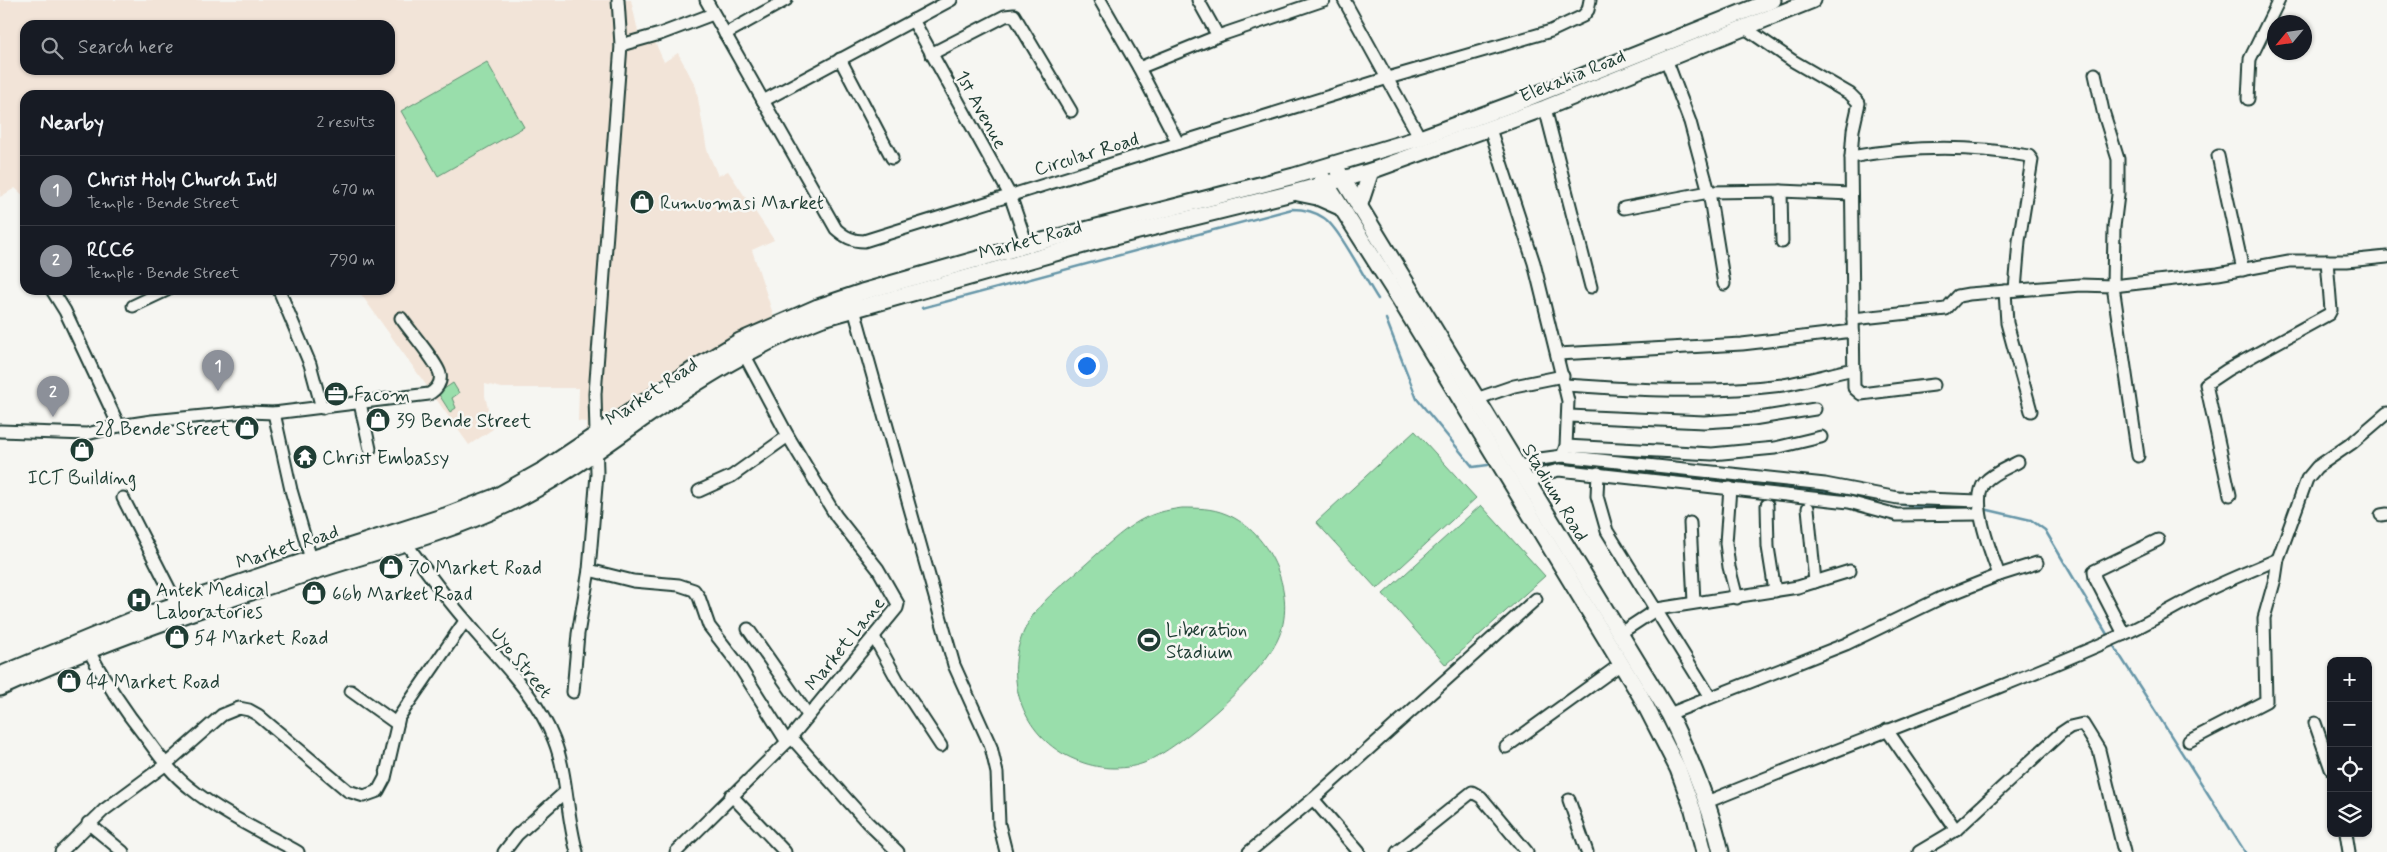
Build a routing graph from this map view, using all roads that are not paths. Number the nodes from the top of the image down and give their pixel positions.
1 (618, 0) edge
2 (706, 0) edge
3 (786, 0) edge
4 (951, 0) edge
5 (1100, 0) edge
6 (1198, 0) edge
7 (1324, 0) edge
8 (1344, 0) edge
9 (1590, 0) edge
10 (1773, 0) edge
11 (1813, 0) edge
12 (2279, 0) edge
13 (1759, 9) edge
14 (713, 14) junction
15 (913, 20) junction
16 (1745, 28) junction
17 (725, 34) junction
18 (1218, 36) junction
19 (621, 45) junction
20 (931, 54) junction
21 (840, 58) junction
22 (1666, 59) junction
23 (1139, 68) junction
24 (2095, 74) dead end
25 (1388, 78) junction
26 (2248, 99) dead end
27 (763, 102) junction
28 (1545, 108) junction
29 (1071, 111) dead end
30 (1490, 129) junction
31 (1420, 138) junction
32 (1178, 143) junction
33 (2218, 156) dead end
34 (1852, 157) junction
35 (892, 158) dead end
36 (1334, 164) junction
37 (1317, 168) junction
38 (1372, 171) junction
39 (1343, 179) junction
40 (1326, 184) junction
41 (1781, 191) junction
42 (1296, 192) junction
43 (1709, 192) junction
44 (1851, 194) junction
45 (1010, 195) junction
46 (1360, 207) junction
47 (1624, 208) dead end
48 (1342, 209) junction
49 (1782, 242) dead end
50 (1027, 245) junction
51 (2387, 257) edge
52 (2327, 261) junction
53 (2243, 270) junction
54 (1724, 284) dead end
55 (2113, 286) junction
56 (1591, 287) dead end
57 (2010, 290) junction
58 (862, 292) junction
59 (55, 295) edge
60 (156, 295) edge
61 (281, 295) edge
62 (133, 306) dead end
63 (854, 310) junction
64 (401, 318) dead end
65 (1853, 319) junction
66 (1853, 331) junction
67 (744, 354) junction
68 (1558, 354) junction
69 (1854, 369) junction
70 (1564, 380) junction
71 (1934, 386) dead end
72 (1476, 399) junction
73 (360, 403) junction
74 (322, 408) junction
75 (1815, 409) dead end
76 (2031, 411) dead end
77 (274, 413) junction
78 (2387, 413) edge
79 (1569, 416) junction
80 (119, 426) junction
81 (0, 431) edge
82 (788, 436) junction
83 (595, 437) junction
84 (1821, 437) dead end
85 (370, 448) dead end
86 (1564, 451) junction
87 (597, 453) junction
88 (2138, 456) dead end
89 (2018, 462) dead end
90 (1518, 468) junction
91 (1598, 473) junction
92 (1528, 484) junction
93 (1730, 488) junction
94 (699, 491) dead end
95 (2230, 495) dead end
96 (123, 498) dead end
97 (1979, 501) junction
98 (1767, 505) dead end
99 (1808, 508) dead end
100 (1980, 514) junction
101 (1690, 523) dead end
102 (2158, 540) dead end
103 (405, 542) junction
104 (310, 559) junction
105 (2278, 559) junction
106 (2037, 563) dead end
107 (589, 570) junction
108 (1850, 571) dead end
109 (1999, 575) junction
110 (1815, 582) junction
111 (1775, 591) junction
112 (1737, 598) junction
113 (1536, 599) dead end
114 (1694, 602) junction
115 (177, 604) junction
116 (1657, 609) junction
117 (466, 621) junction
118 (748, 629) dead end
119 (1619, 634) junction
120 (2121, 636) junction
121 (874, 637) junction
122 (86, 645) junction
123 (1621, 664) junction
124 (0, 674) edge
125 (0, 688) edge
126 (351, 691) dead end
127 (572, 692) dead end
128 (1710, 697) junction
129 (1669, 714) junction
130 (808, 715) junction
131 (2315, 723) dead end
132 (397, 724) junction
133 (1887, 730) junction
134 (789, 740) junction
135 (2189, 741) dead end
136 (940, 746) dead end
137 (1506, 747) dead end
138 (2327, 758) edge
139 (165, 765) junction
140 (565, 792) junction
141 (731, 795) junction
142 (1313, 799) junction
143 (1569, 800) dead end
144 (1707, 802) junction
145 (88, 823) junction
146 (1956, 830) junction
147 (2347, 837) edge
148 (1924, 851) edge
149 (61, 852) edge
150 (123, 852) edge
151 (298, 852) edge
152 (504, 852) edge
153 (576, 852) edge
154 (676, 852) edge
155 (784, 852) edge
156 (898, 852) edge
157 (1006, 852) edge
158 (1249, 852) edge
159 (1360, 852) edge
160 (1396, 852) edge
161 (1527, 852) edge
162 (1587, 852) edge
163 (1704, 852) edge
164 (1721, 852) edge
165 (2124, 852) edge
166 (2349, 852) edge

1 - 19 street
2 - 14 street, Circular Road
3 - 17 street
4 - 15 street
5 - 23 street
6 - 18 street
7 - 18 street
8 - 25 street
9 - 25 street, Circular Road
10 - 13 main road, Elekahia Road
11 - 13 main road, Elekahia Road
12 - 26 street
13 - 16 main road, Elekahia Road
13 - 31 main road, Elekahia Road
14 - 17 street, Circular Road
14 - 19 street
15 - 20 street, 1st Avenue
15 - 21 street
16 - 22 main road, Elekahia Road
16 - 34 street
17 - 27 street, Circular Road
18 - 23 street
19 - 83 street
20 - 29 street
20 - 45 street, 1st Avenue
21 - 27 street
21 - 35 street
22 - 28 main road, Elekahia Road
22 - 43 street
23 - 32 street
24 - 55 street
25 - 31 street
25 - 32 street, Circular Road
27 - 45 street, Circular Road
28 - 30 main road, Elekahia Road
28 - 56 street
30 - 38 main road, Elekahia Road
30 - 68 street
31 - 36 main road, Elekahia Road
32 - 45 street, Circular Road
33 - 53 street
34 - 44 street
34 - 57 street
36 - 37 main road, Market Road
36 - 39 main road, Stadium Road
37 - 40 main road, Stadium Road
37 - 50 main road, Market Road
38 - 39 main road, Elekahia Road
38 - 46 main road
39 - 40 main road, Market Road
39 - 46 main road, Stadium Road
40 - 42 main road, Market Road
40 - 48 main road, Stadium Road
41 - 43 street
41 - 44 street
41 - 49 street
42 - 48 main road
42 - 63 main road, Market Road
43 - 47 street
43 - 54 street
44 - 65 street
45 - 50 street, 1st Avenue
46 - 72 main road, Stadium Road
48 - 123 main road, Stadium Road
50 - 58 main road, Market Road
51 - 52 street
52 - 53 street
52 - 95 street
53 - 55 street
55 - 57 street
55 - 88 street
57 - 65 street
57 - 76 street
58 - 63 street
58 - 83 main road, Market Road
59 - 80 street
60 - 62 street
61 - 74 street
63 - 67 main road, Market Road
63 - 157 street
64 - 73 street
65 - 66 street
66 - 68 street
66 - 69 street
67 - 82 street, Market Lane
67 - 87 main road, Market Road
68 - 70 street
69 - 70 street
69 - 71 street
70 - 72 street
70 - 79 street
72 - 90 main road, Stadium Road
73 - 74 street
73 - 85 street
74 - 77 street
75 - 79 street
77 - 80 street
77 - 104 street
78 - 105 street
79 - 86 street
80 - 81 street
82 - 94 street
82 - 121 street, Market Lane
83 - 87 street
83 - 104 main road, Market Road
84 - 86 street
86 - 90 street
86 - 97 street
87 - 103 main road, Market Road
87 - 107 street
89 - 97 street
90 - 92 main road, Stadium Road
91 - 92 street
91 - 93 street
91 - 116 street
92 - 119 main road, Stadium Road
93 - 100 street
93 - 112 street
96 - 115 street
97 - 100 street
98 - 111 street
99 - 110 street
100 - 109 street
101 - 114 street
102 - 120 street
103 - 117 street, Uyo Street
103 - 122 main road, Market Road
104 - 115 main road, Market Road
105 - 120 street
105 - 135 street
106 - 109 street
107 - 127 street
107 - 134 street
108 - 110 street
109 - 128 street
110 - 111 street
111 - 112 street
112 - 114 street
113 - 142 street
114 - 116 street
115 - 122 main road, Market Road
116 - 119 street
116 - 128 street
117 - 132 street
117 - 140 street, Uyo Street
118 - 130 street
119 - 129 main road, Stadium Road
120 - 133 street
121 - 130 street, Market Lane
121 - 136 street
122 - 124 main road, Market Road
122 - 125 main road, Market Road
122 - 139 street
123 - 137 street
123 - 163 main road, Stadium Road
126 - 132 street
128 - 129 street
129 - 144 main road, Stadium Road
130 - 134 street, Market Lane
131 - 138 street
132 - 139 street
133 - 144 street
133 - 146 street
134 - 141 street, Market Lane
134 - 156 street
139 - 145 street
139 - 151 street
140 - 152 street
140 - 153 street, Uyo Street
141 - 154 street, Market Lane
141 - 155 street
142 - 158 street
142 - 159 street
143 - 162 street
144 - 164 main road, Stadium Road
145 - 149 street
145 - 150 street
146 - 148 street
146 - 165 street
147 - 166 street
160 - 161 street

